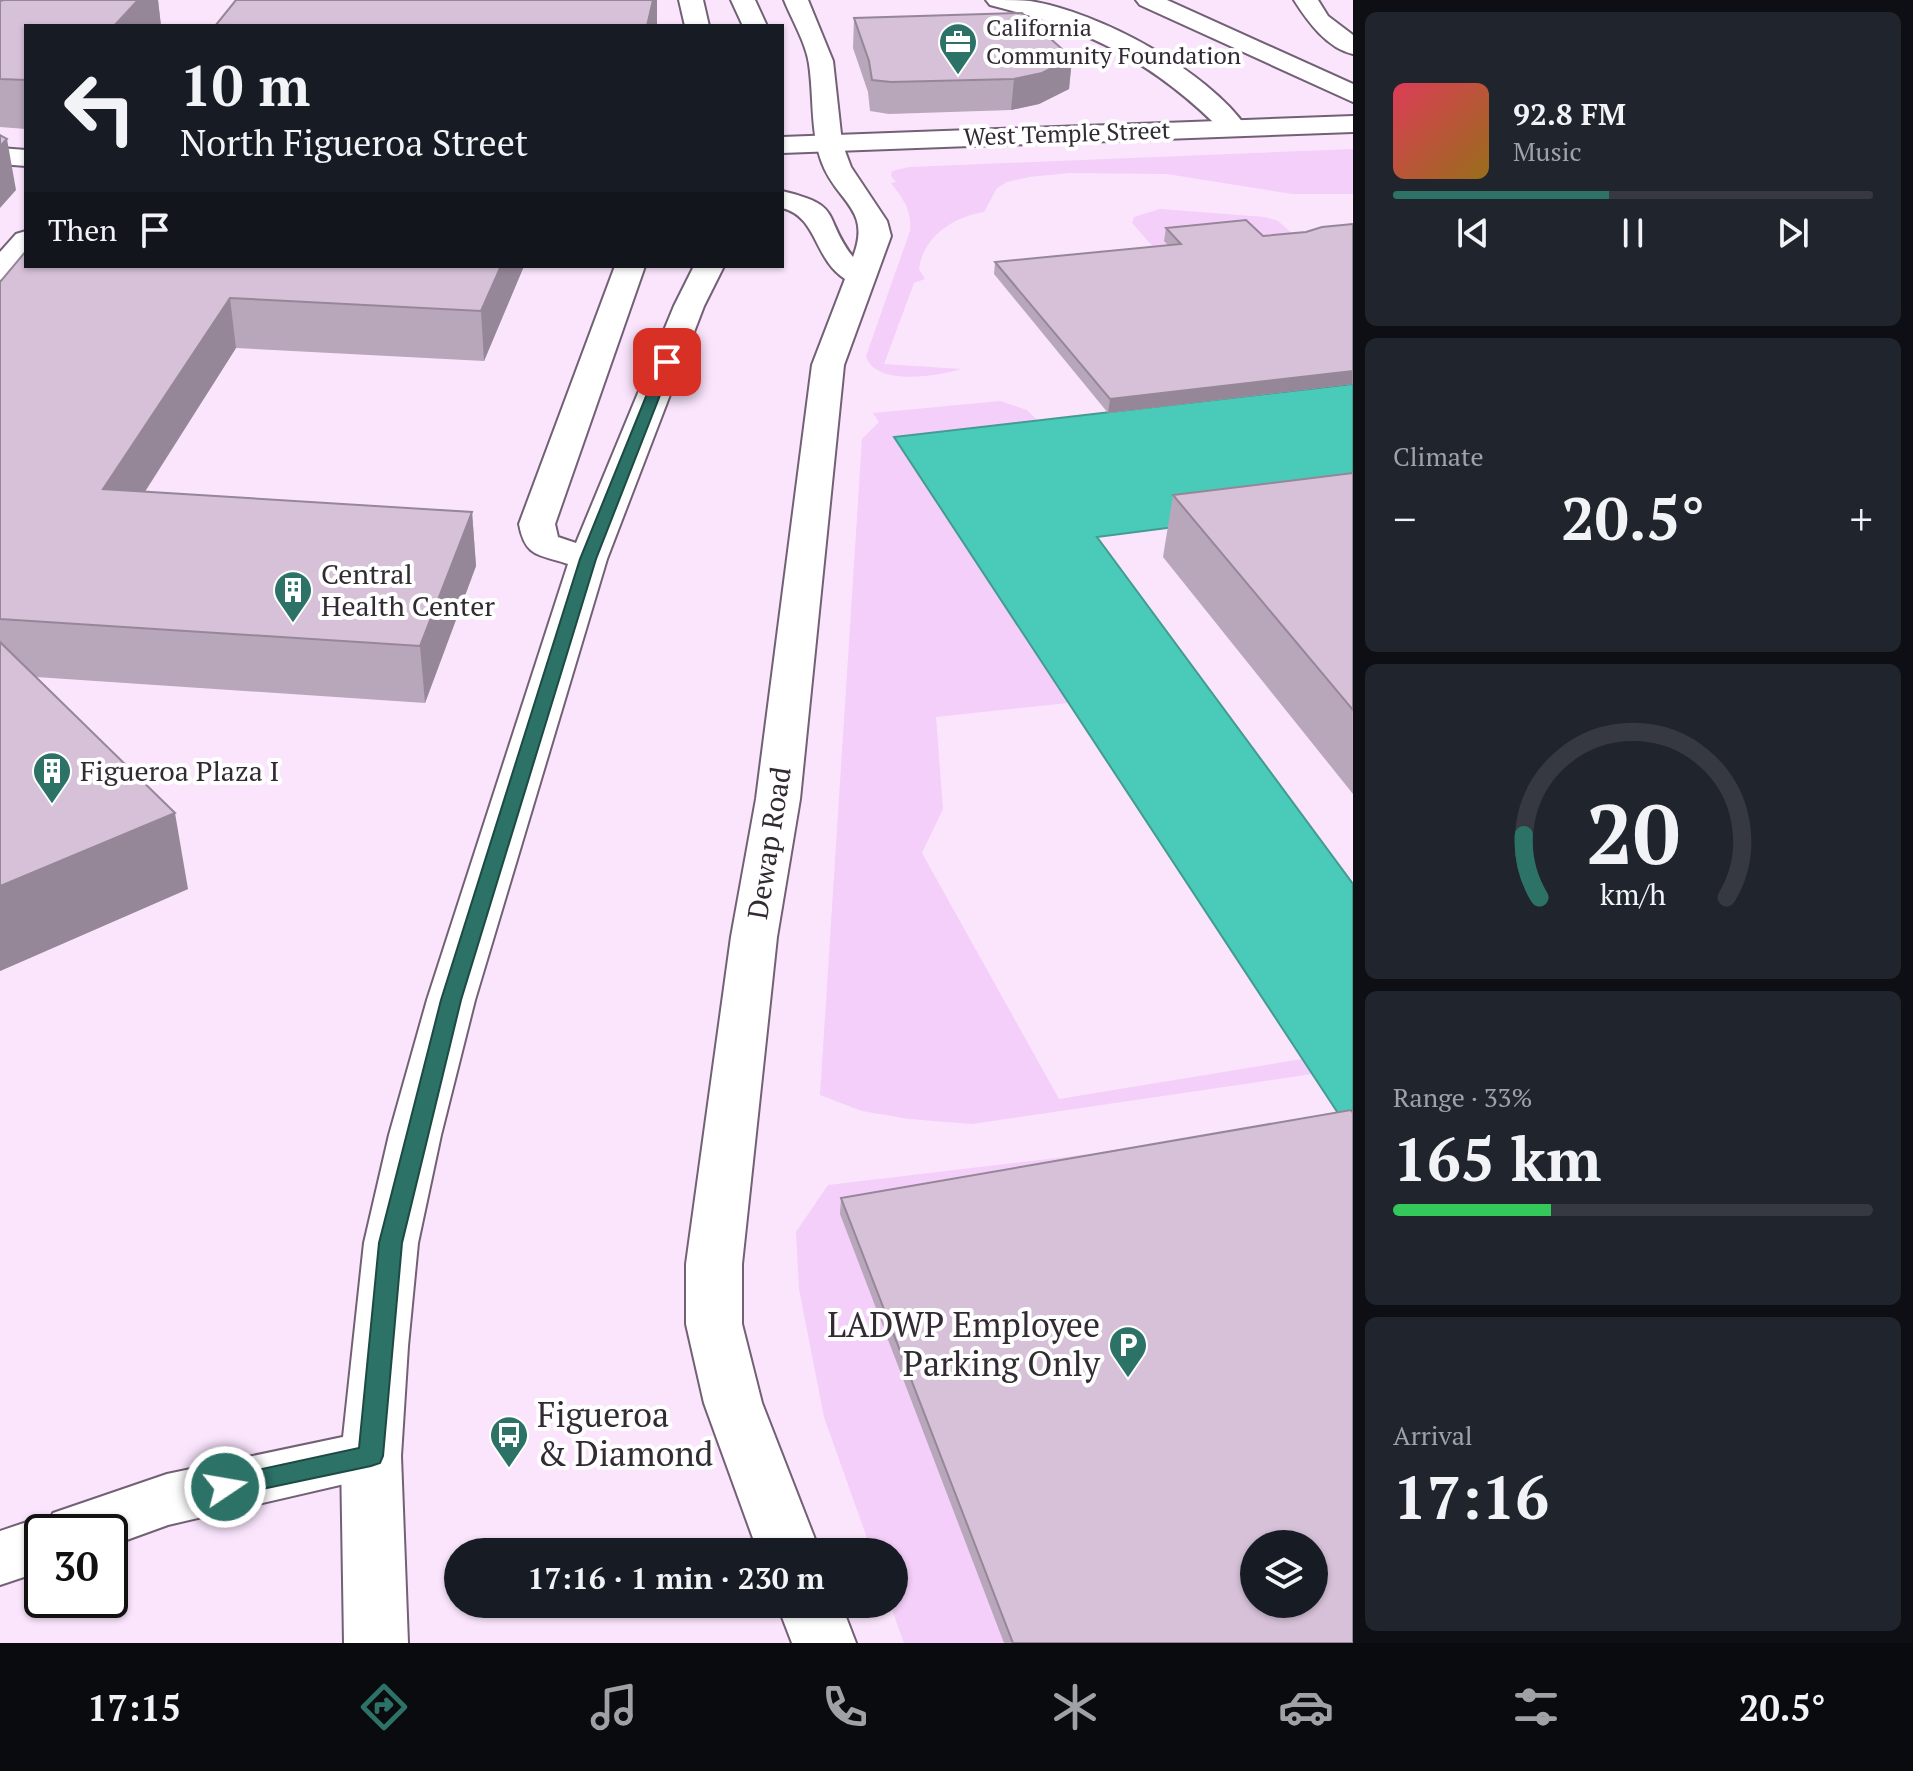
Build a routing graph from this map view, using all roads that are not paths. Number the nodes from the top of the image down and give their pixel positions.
1 (691, 0) edge
2 (743, 0) edge
3 (796, 0) edge
4 (998, 0) edge
5 (1306, 0) edge
6 (1151, 1) edge
7 (697, 24) edge
8 (754, 24) edge
9 (1353, 47) edge
10 (1353, 94) edge
11 (1353, 124) edge
12 (1234, 128) junction
13 (803, 144) edge
14 (0, 156) edge
15 (24, 158) edge
16 (784, 199) edge
17 (24, 242) edge
18 (629, 268) edge
19 (708, 268) edge
20 (0, 271) edge
21 (861, 276) junction
22 (588, 559) junction
23 (371, 1456) junction
24 (127, 1514) edge
25 (784, 1538) edge
26 (24, 1550) edge
27 (0, 1558) edge
28 (814, 1618) edge
29 (376, 1643) edge
30 (824, 1643) edge

1 - 7 main road
2 - 8 main road
3 - 13 main road, Dewap Road
4 - 12 main road
5 - 9 main road
6 - 10 main road
11 - 12 main road, West Temple Street
12 - 13 main road, West Temple Street
13 - 21 main road, Dewap Road
14 - 15 main road
16 - 21 main road
17 - 20 main road
18 - 22 main road
19 - 22 main road
21 - 25 main road, Dewap Road
22 - 23 main road
23 - 24 main road
23 - 29 main road
26 - 27 main road
28 - 30 main road

